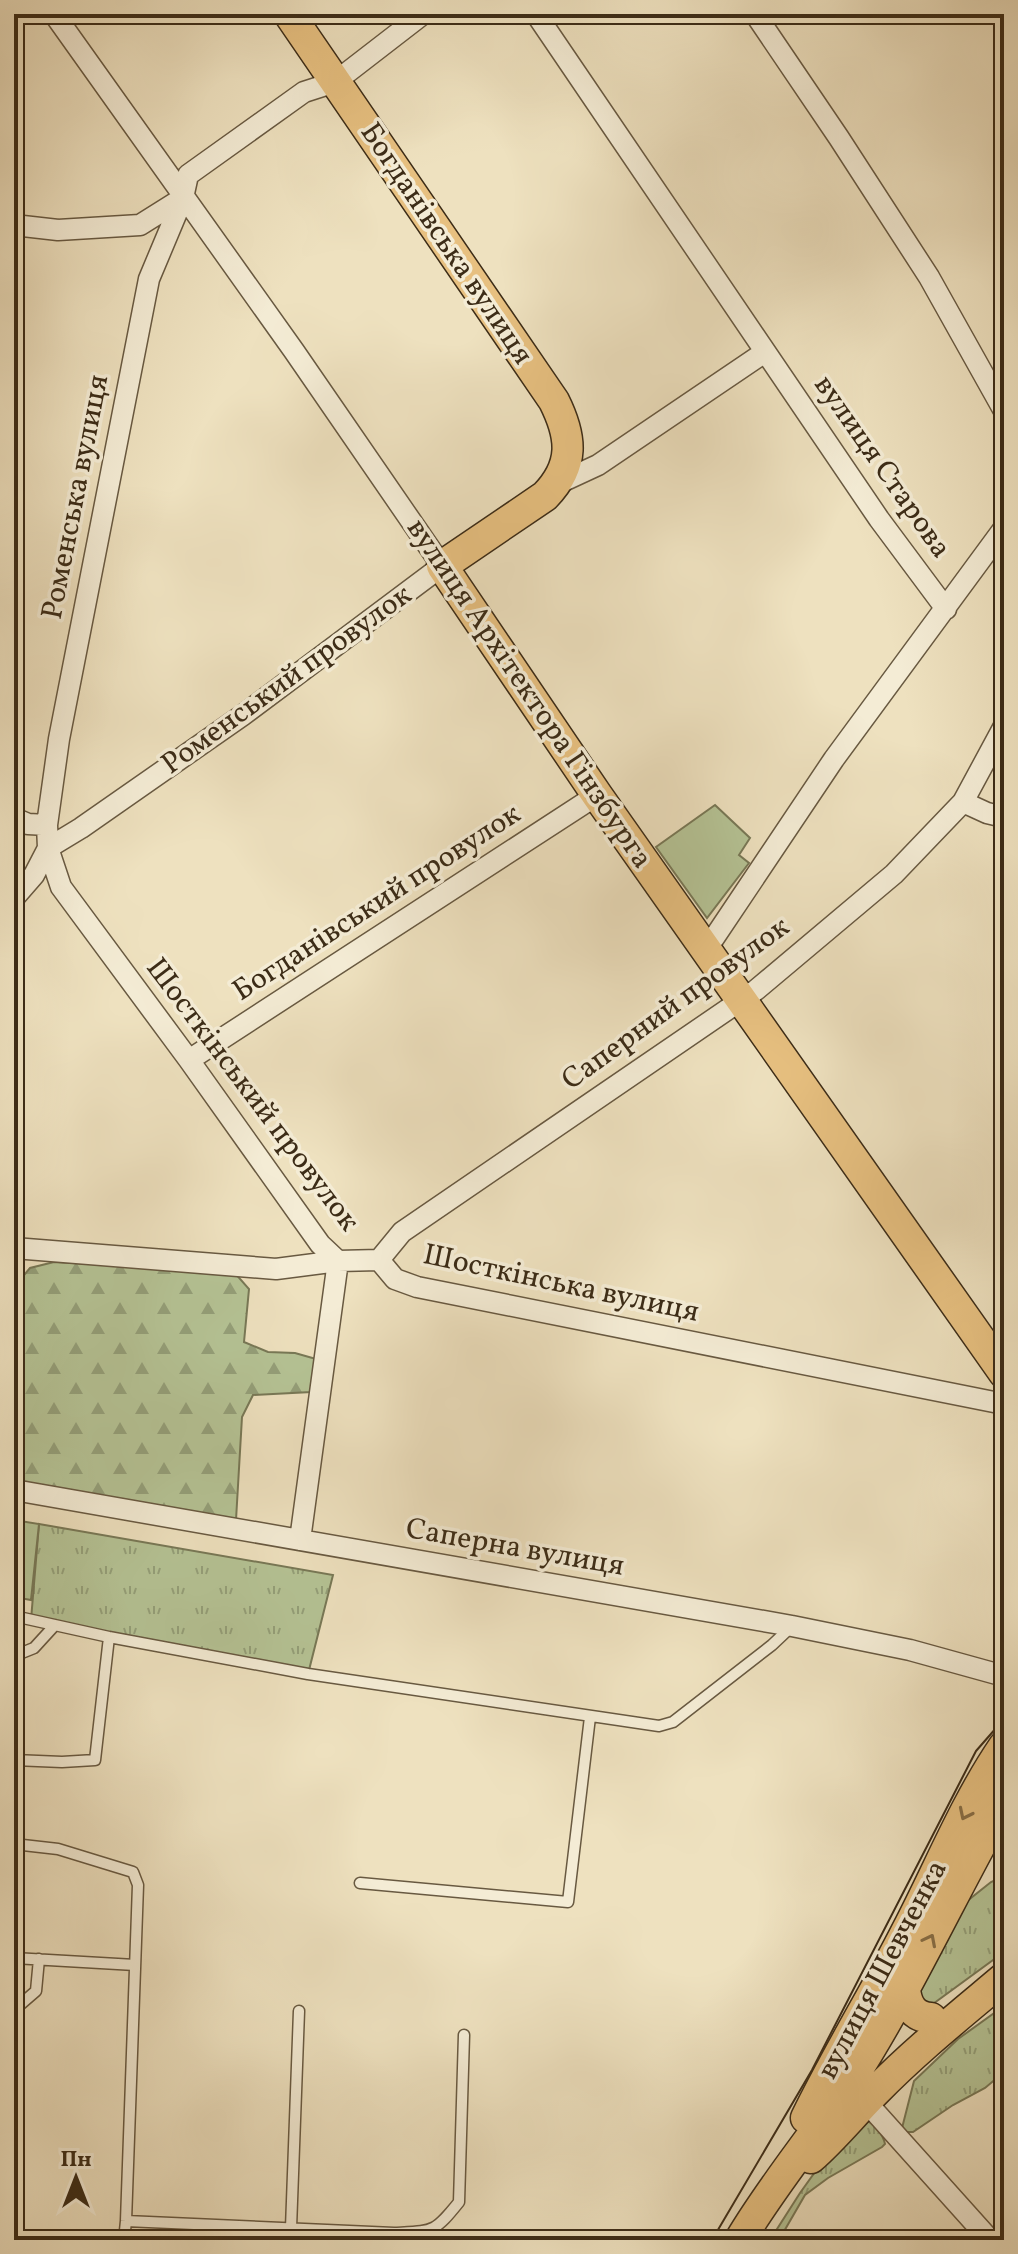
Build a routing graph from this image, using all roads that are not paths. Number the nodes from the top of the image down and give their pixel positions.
1 (54, 14) edge
2 (289, 14) edge
3 (423, 14) edge
4 (536, 14) edge
5 (755, 14) edge
6 (335, 82) junction
7 (183, 198) junction
8 (14, 225) edge
9 (765, 352) junction
10 (1004, 411) edge
11 (557, 484) junction
12 (1004, 528) edge
13 (442, 566) junction
14 (946, 609) junction
15 (1004, 726) edge
16 (597, 795) junction
17 (963, 802) junction
18 (1004, 817) edge
19 (14, 818) edge
20 (47, 825) junction
21 (48, 848) junction
22 (14, 898) edge
23 (704, 946) junction
24 (741, 1001) junction
25 (189, 1060) junction
26 (14, 1248) edge
27 (379, 1260) junction
28 (338, 1261) junction
29 (999, 1353) edge
30 (1004, 1404) edge
31 (14, 1490) edge
32 (300, 1540) junction
33 (14, 1616) edge
34 (55, 1625) junction
35 (792, 1626) junction
36 (109, 1637) junction
37 (14, 1656) edge
38 (1004, 1676) edge
39 (590, 1717) junction
40 (1004, 1746) edge
41 (14, 1760) edge
42 (1004, 1802) edge
43 (14, 1844) edge
44 (360, 1883) dead end
45 (14, 1958) edge
46 (39, 1959) junction
47 (135, 1965) junction
48 (1004, 1970) edge
49 (1004, 1978) edge
50 (890, 1989) junction
51 (14, 2010) edge
52 (299, 2011) dead end
53 (931, 2018) junction
54 (464, 2035) dead end
55 (858, 2092) junction
56 (793, 2143) junction
57 (767, 2196) junction
58 (126, 2221) junction
59 (291, 2228) junction
60 (394, 2236) edge
61 (124, 2240) edge
62 (740, 2240) edge
63 (990, 2240) edge

1 - 7 street, вулиця Архітектора Гінзбурга
2 - 6 main road, Богданівська вулиця
3 - 6 street, Роменська вулиця
4 - 9 street, вулиця Старова
5 - 10 street
6 - 7 street, Роменська вулиця
6 - 11 main road, Богданівська вулиця
7 - 8 street
7 - 13 street, вулиця Архітектора Гінзбурга
7 - 20 street, Роменська вулиця
9 - 11 street, Роменський провулок
9 - 14 street, вулиця Старова
11 - 13 main road, Роменський провулок
12 - 14 street
13 - 16 main road, вулиця Архітектора Гінзбурга
13 - 21 street, Роменський провулок
14 - 23 street
15 - 17 street, Саперний провулок
16 - 23 main road, вулиця Архітектора Гінзбурга
16 - 25 street, Богданівський провулок
17 - 18 street
17 - 24 street, Саперний провулок
19 - 20 street
20 - 21 street, Роменська вулиця
21 - 22 street
21 - 25 street, Шосткінський провулок
23 - 24 main road, вулиця Архітектора Гінзбурга
24 - 27 street, Саперний провулок
24 - 29 main road, вулиця Архітектора Гінзбурга
25 - 28 street, Шосткінський провулок
26 - 28 street, Шосткінська вулиця
27 - 28 street, Шосткінська вулиця
27 - 30 street, Шосткінська вулиця
28 - 32 street, Шосткінський провулок
31 - 32 street, Саперна вулиця
32 - 35 street, Саперна вулиця
33 - 34 lane
34 - 36 lane
34 - 37 lane
35 - 38 street, Саперна вулиця
35 - 39 lane
36 - 39 lane
36 - 41 lane
39 - 44 lane
40 -> 50 main road, вулиця Шевченка
50 -> 42 main road, вулиця Шевченка
43 - 47 lane
45 - 46 lane
46 - 47 lane
46 - 51 lane
47 - 58 lane
48 - 53 main road
49 - 55 main road
50 - 53 main road
50 - 55 main road
50 - 56 main road, вулиця Шевченка
52 - 59 lane
53 - 55 main road
54 - 60 lane
55 - 56 main road
55 - 57 main road, вулиця Шевченка
55 - 63 street
56 - 57 main road, вулиця Шевченка
57 - 62 main road, вулиця Шевченка
58 - 59 lane
58 - 61 lane
59 - 60 lane

